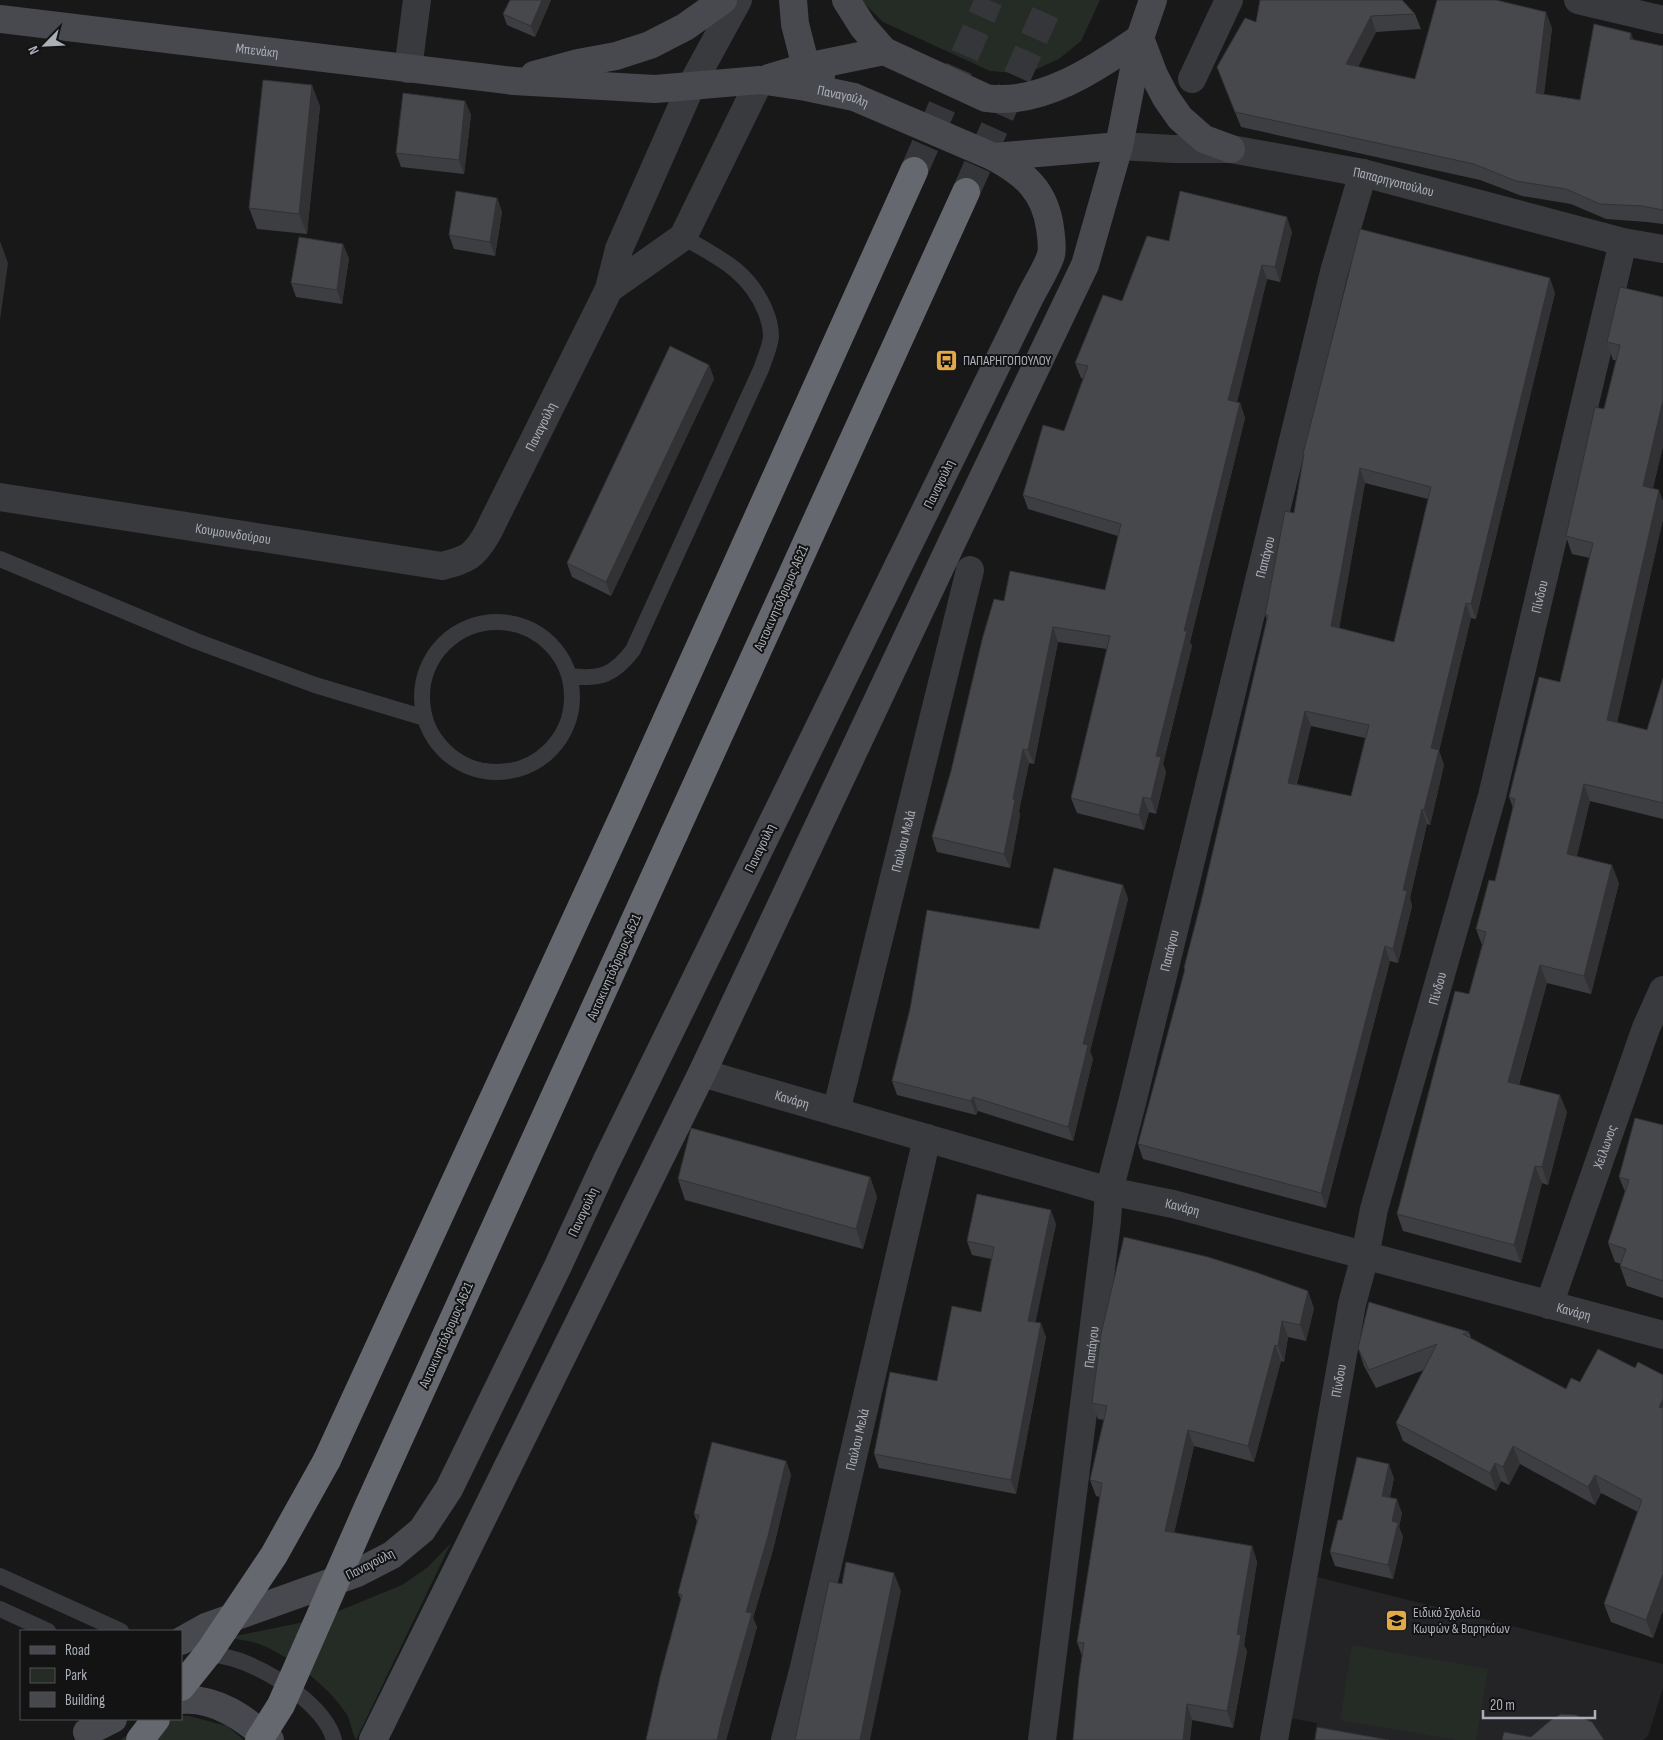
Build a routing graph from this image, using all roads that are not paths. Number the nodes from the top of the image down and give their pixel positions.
1 (417, 0) edge
2 (723, 0) edge
3 (738, 0) edge
4 (793, 0) edge
5 (846, 0) edge
6 (1153, 0) edge
7 (1230, 0) edge
8 (1583, 1) edge
9 (0, 19) edge
10 (1663, 20) edge
11 (1140, 38) junction
12 (884, 51) junction
13 (806, 67) junction
14 (408, 68) junction
15 (1192, 79) dead end
16 (760, 80) junction
17 (514, 81) junction
18 (691, 86) junction
19 (854, 98) junction
20 (1119, 146) junction
21 (1231, 149) junction
22 (994, 158) junction
23 (914, 170) tunnel mouth
24 (1363, 173) junction
25 (966, 192) tunnel mouth
26 (683, 238) junction
27 (1623, 242) junction
28 (1663, 250) edge
29 (608, 289) junction
30 (0, 497) edge
31 (0, 559) edge
32 (466, 559) joint
33 (970, 570) dead end
34 (570, 676) junction
35 (425, 718) junction
36 (1663, 990) edge
37 (702, 1072) junction
38 (836, 1112) junction
39 (927, 1138) junction
40 (1109, 1191) junction
41 (1365, 1256) junction
42 (1549, 1305) junction
43 (1663, 1335) edge
44 (0, 1576) edge
45 (0, 1609) edge
46 (46, 1630) edge
47 (119, 1630) edge
48 (182, 1640) edge
49 (182, 1650) edge
50 (182, 1686) edge
51 (182, 1700) edge
52 (111, 1720) edge
53 (155, 1720) edge
54 (91, 1728) edge
55 (140, 1740) edge
56 (259, 1740) edge
57 (270, 1740) edge
58 (334, 1740) edge
59 (373, 1740) edge
60 (785, 1740) edge
61 (1042, 1740) edge
62 (1274, 1740) edge

1 - 14 street
2 - 17 main road
3 - 18 street, Παναγούλη
4 - 13 main road
5 - 12 main road
6 - 11 main road
7 - 15 street
8 - 10 street
9 - 14 main road, Μπενάκη
11 - 12 main road
11 - 20 main road
11 - 21 main road
12 - 13 main road
13 - 16 main road
13 - 19 main road
14 - 17 main road, Μπενάκη
16 - 18 main road, Παναγούλη
16 - 19 main road, Παναγούλη
16 - 26 street, Παναγούλη
17 - 18 main road, Παναγούλη
18 - 29 street, Παναγούλη
19 - 22 main road, Παναγούλη
20 - 21 street, Παπαρηγοπούλου
20 - 22 main road
20 - 37 main road
21 - 24 street, Παπαρηγοπούλου
22 - 48 main road, Παναγούλη
23 - 50 highway, bridge
24 - 27 street, Παπαρηγοπούλου
24 - 40 street, Παπάγου
25 - 56 highway, Αυτοκινητόδρομος Α621, bridge
26 - 29 street, Παναγούλη
26 - 34 lane
27 - 28 street, Παπαρηγοπούλου
27 - 41 street, Πίνδου
29 - 32 street, Παναγούλη
30 - 32 street, Κουμουνδούρου
31 - 35 lane
33 - 38 street, Παύλου Μελά
34 - 35 lane
34 - 35 lane
36 - 42 street, Χείλωνος
37 - 38 street, Κανάρη
37 - 59 main road
38 - 39 street, Κανάρη
39 - 40 street, Κανάρη
39 - 60 street, Παύλου Μελά
40 - 41 street, Κανάρη
40 - 61 street, Παπάγου
41 - 42 street, Κανάρη
41 - 62 street, Πίνδου
42 - 43 street, Κανάρη
44 - 47 lane
45 - 46 lane
49 - 58 lane
51 - 57 main road
52 - 54 main road
53 - 55 highway

